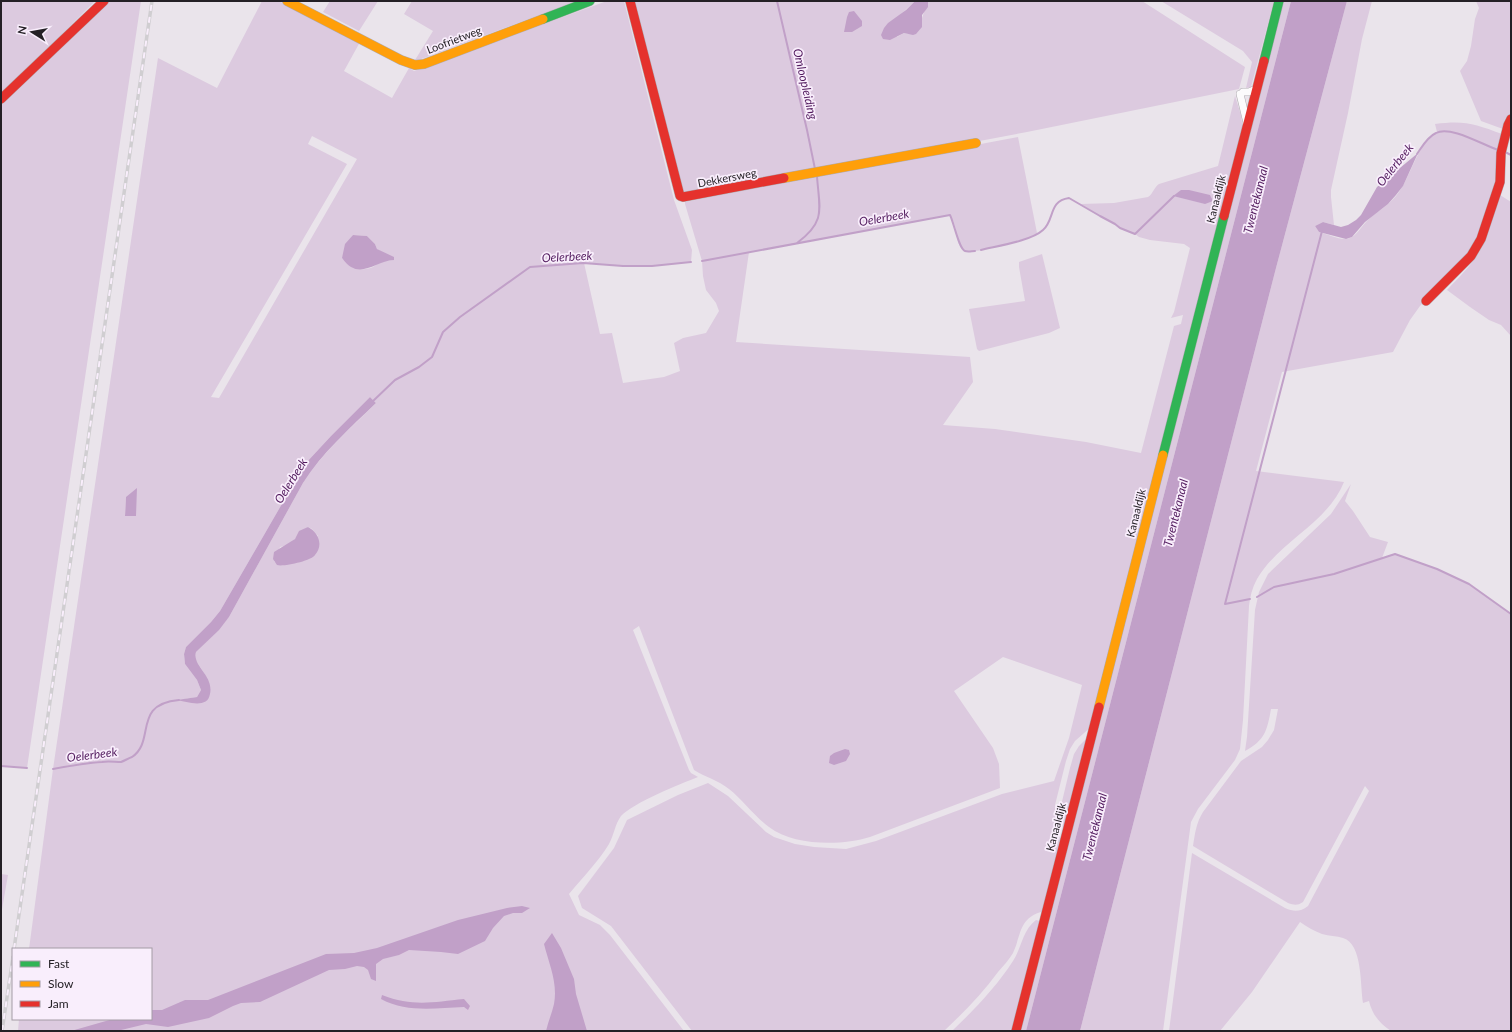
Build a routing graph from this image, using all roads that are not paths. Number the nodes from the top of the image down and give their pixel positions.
1 (104, 1) edge
2 (287, 1) edge
3 (590, 1) edge
4 (630, 1) edge
5 (1279, 1) edge
6 (1256, 89) junction
7 (1, 100) edge
8 (1511, 119) edge
9 (1247, 125) junction
10 (976, 143) dead end
11 (1426, 301) dead end
12 (1016, 1031) edge

1 - 7 street
2 - 3 street, Loofrietweg
4 - 10 street, Dekkersweg
5 - 6 street, Kanaaldijk
6 - 9 street, Kanaaldijk
6 - 9 street
8 - 11 street
9 - 12 street, Kanaaldijk

